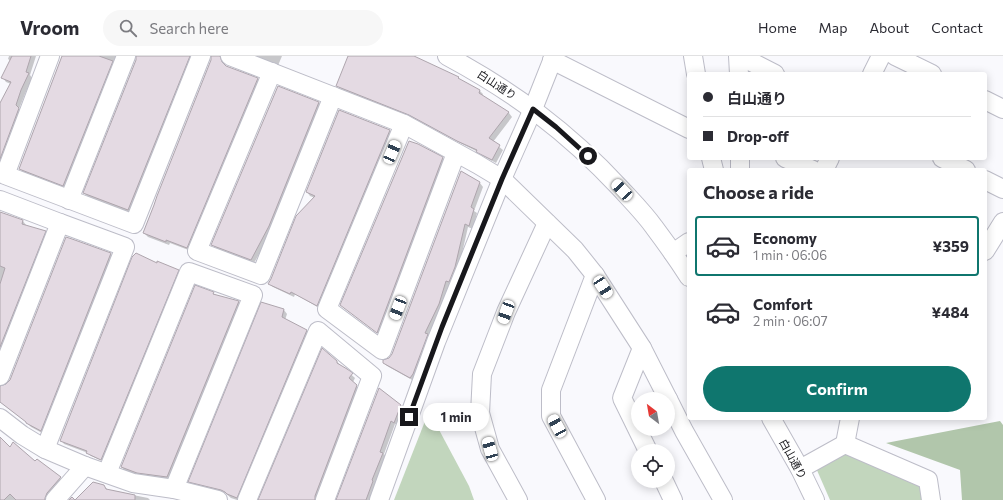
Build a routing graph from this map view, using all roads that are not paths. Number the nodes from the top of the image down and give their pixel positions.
1 (50, 56) edge
2 (126, 56) edge
3 (201, 56) edge
4 (230, 56) edge
5 (447, 56) edge
6 (693, 56) edge
7 (739, 56) edge
8 (881, 56) edge
9 (895, 56) edge
10 (553, 58) edge
11 (272, 72) junction
12 (696, 72) edge
13 (739, 72) edge
14 (771, 72) edge
15 (873, 72) edge
16 (928, 72) edge
17 (334, 96) junction
18 (987, 101) edge
19 (1003, 108) edge
20 (533, 109) junction
21 (404, 124) junction
22 (687, 128) edge
23 (456, 153) junction
24 (790, 160) edge
25 (946, 160) edge
26 (808, 168) edge
27 (962, 168) edge
28 (502, 179) junction
29 (987, 181) edge
30 (1003, 189) edge
31 (0, 200) edge
32 (70, 200) junction
33 (1003, 222) edge
34 (60, 223) junction
35 (547, 223) junction
36 (687, 243) edge
37 (987, 248) edge
38 (673, 253) junction
39 (687, 274) edge
40 (595, 275) junction
41 (642, 348) junction
42 (0, 376) edge
43 (664, 392) edge
44 (675, 413) edge
45 (0, 418) edge
46 (772, 420) edge
47 (850, 420) edge
48 (645, 444) edge
49 (845, 444) junction
50 (45, 449) junction
51 (85, 466) junction
52 (800, 469) junction
53 (107, 473) junction
54 (667, 488) edge
55 (174, 489) junction
56 (55, 500) edge
57 (218, 500) edge
58 (247, 500) edge
59 (325, 500) edge
60 (379, 500) edge
61 (518, 500) edge
62 (596, 500) edge
63 (673, 500) edge
64 (724, 500) edge
65 (815, 500) edge
66 (931, 500) edge

1 - 32 street
2 - 32 street
3 - 32 street
4 - 11 street
5 - 20 street, 白山通り
6 - 12 street
7 - 13 street
7 - 14 street
8 - 15 street
9 - 16 street
10 - 20 street
10 - 22 street
11 - 17 street
11 - 17 street
17 - 21 street
18 - 19 street
20 - 28 street
20 - 38 street, 白山通り
21 - 23 street
21 - 23 street
23 - 28 street
24 - 26 street
25 - 27 street
28 - 35 street
28 - 60 street
29 - 30 street
31 - 34 street
33 - 37 street
34 - 42 street
34 - 50 street
35 - 40 street
35 - 61 street
36 - 38 street
38 - 39 street, 白山通り
40 - 41 street
40 - 62 street
41 - 43 street
41 - 48 street
44 - 64 street
45 - 50 street
46 - 52 street, 白山通り
47 - 49 street
49 - 52 street
49 - 66 street
50 - 51 street
51 - 53 street
51 - 56 street
52 - 65 street, 白山通り
53 - 55 street
53 - 55 street
54 - 63 street
55 - 57 street
58 - 59 street

